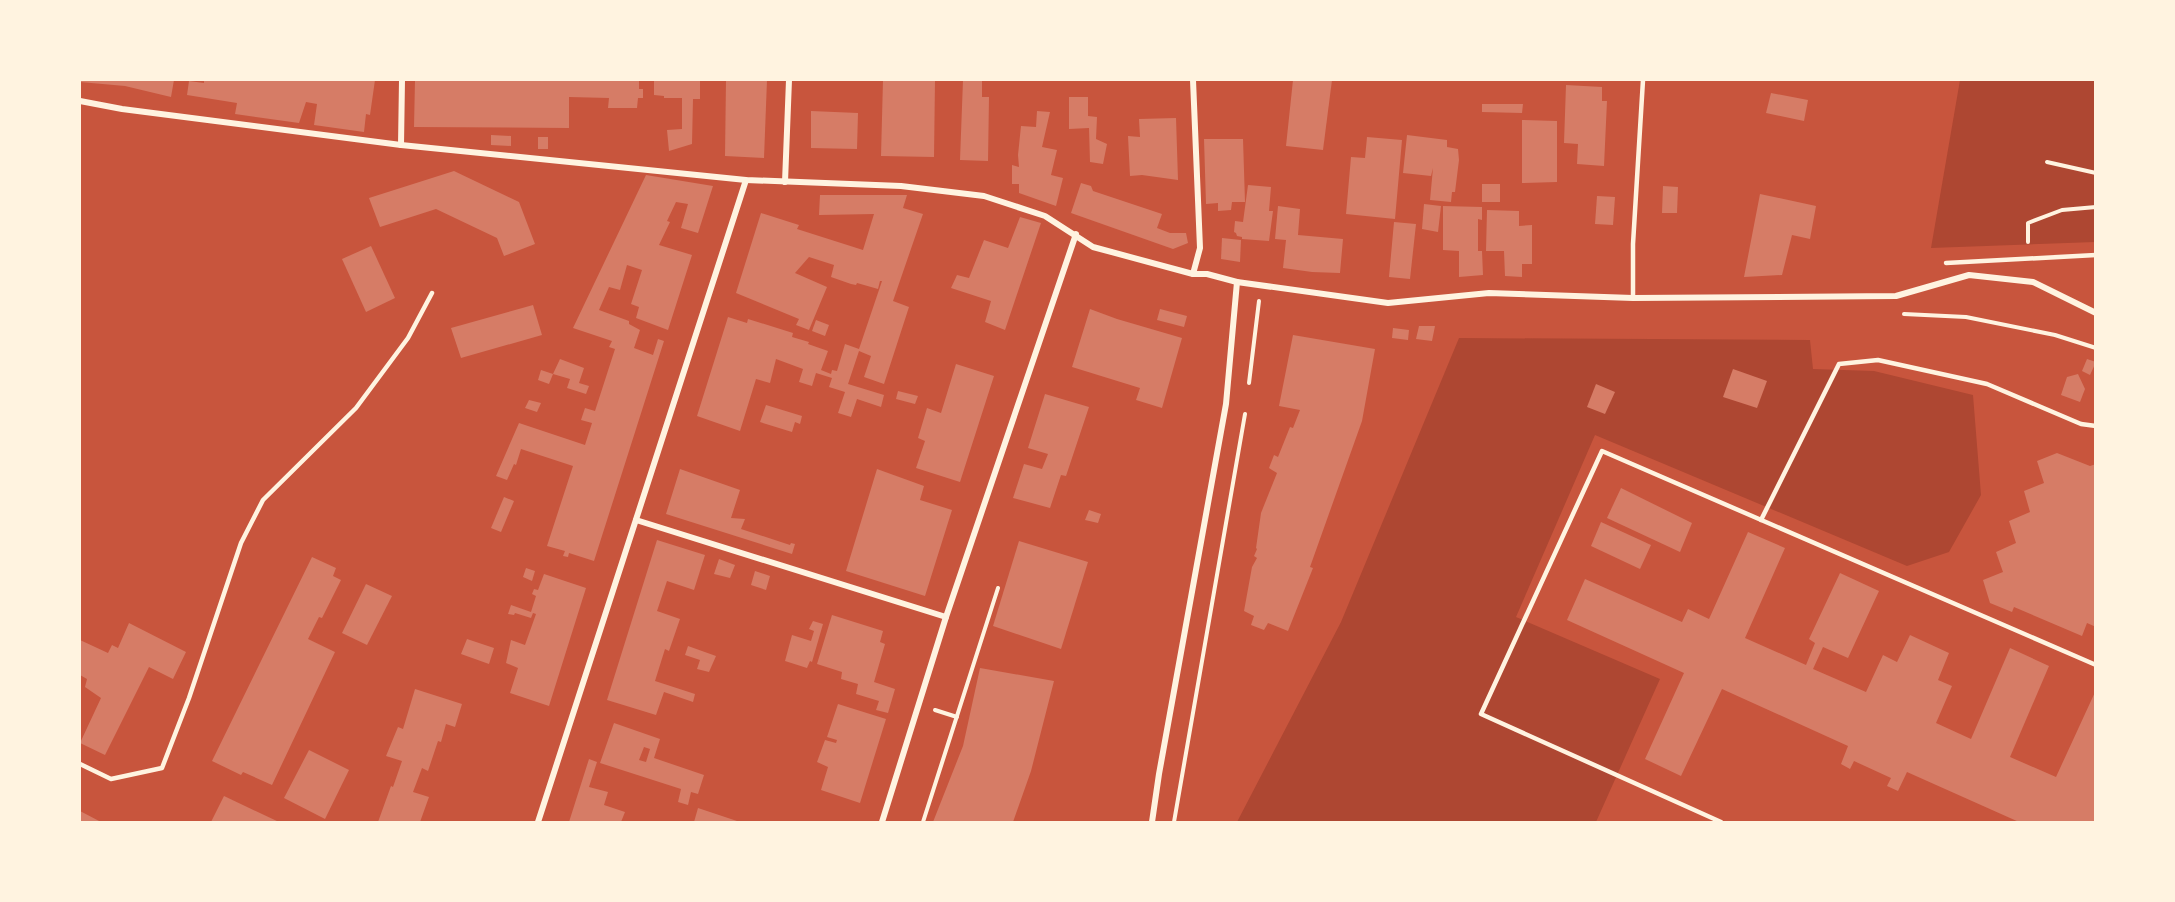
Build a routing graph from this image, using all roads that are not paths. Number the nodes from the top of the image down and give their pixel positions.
1 (402, 80) edge
2 (789, 80) edge
3 (1193, 80) edge
4 (1644, 80) edge
5 (80, 101) edge
6 (401, 144) junction
7 (746, 180) junction
8 (785, 182) junction
9 (1076, 234) junction
10 (2096, 255) edge
11 (1946, 263) dead end
12 (1193, 274) junction
13 (1237, 282) junction
14 (432, 293) dead end
15 (1633, 298) junction
16 (2096, 313) edge
17 (2096, 426) edge
18 (636, 520) junction
19 (1761, 520) junction
20 (946, 617) junction
21 (2096, 665) edge
22 (80, 764) edge
23 (538, 822) edge
24 (882, 822) edge
25 (1152, 822) edge
26 (1721, 822) edge

1 - 6 street
2 - 8 street
3 - 12 street
4 - 15 lane
5 - 6 street
6 - 7 street
7 - 8 street
7 - 18 street
8 - 9 street
9 - 12 street
9 - 20 street
10 - 11 lane
12 - 13 street
13 - 15 street
13 - 25 street
14 - 22 lane
15 - 16 street
17 - 19 lane
18 - 20 street
18 - 23 street
19 - 21 lane
19 - 26 lane
20 - 24 street

